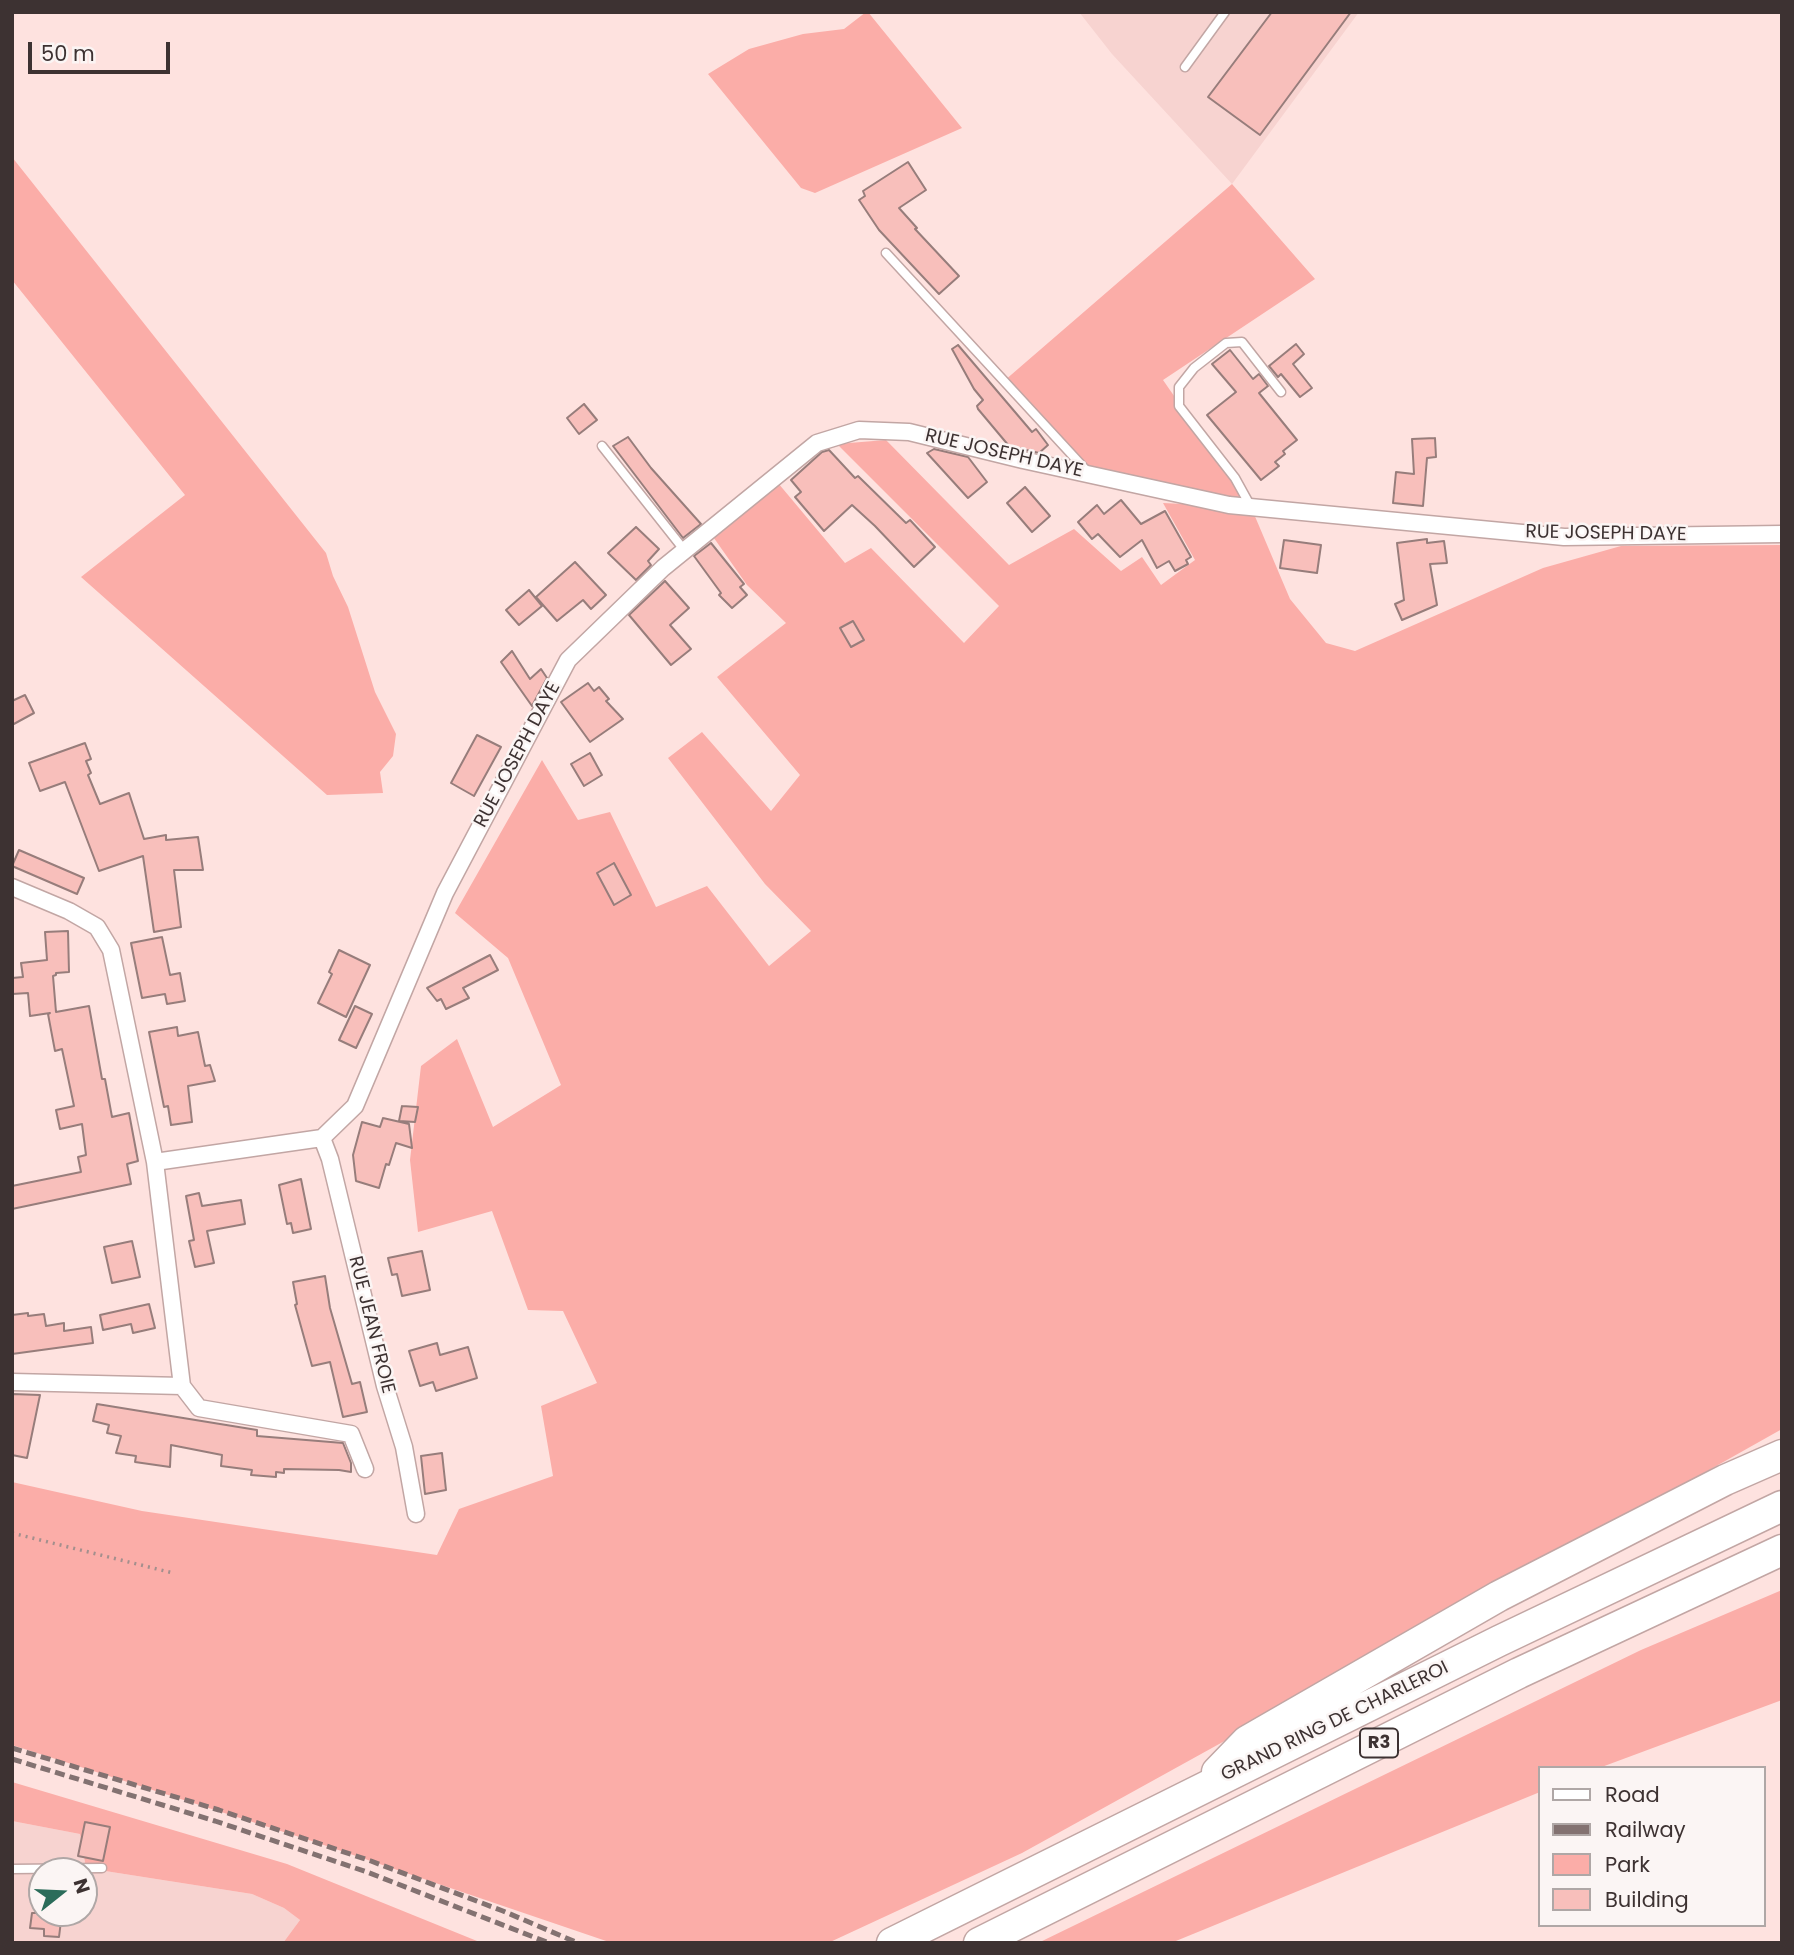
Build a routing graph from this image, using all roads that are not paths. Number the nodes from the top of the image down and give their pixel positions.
1 (1225, 12) edge
2 (1185, 67) dead end
3 (886, 253) dead end
4 (1281, 392) dead end
5 (602, 446) dead end
6 (1089, 473) junction
7 (1251, 507) junction
8 (1782, 534) edge
9 (685, 551) junction
10 (12, 887) edge
11 (322, 1138) junction
12 (155, 1162) junction
13 (12, 1382) edge
14 (182, 1386) junction
15 (1782, 1455) edge
16 (365, 1469) dead end
17 (1782, 1506) edge
18 (416, 1514) dead end
19 (1782, 1550) edge
20 (1202, 1787) junction
21 (102, 1868) dead end
22 (12, 1869) edge
23 (892, 1943) edge
24 (979, 1943) edge

1 - 2 lane
3 - 6 lane
4 - 7 lane
5 - 9 lane
6 - 7 street, RUE JOSEPH DAYE
6 - 9 street, RUE JOSEPH DAYE
7 - 8 street, RUE JOSEPH DAYE
9 - 11 street, RUE JOSEPH DAYE
10 - 12 street
11 - 12 street
11 - 18 street, RUE JEAN FROIE
12 - 14 street
13 - 14 street
14 - 16 street
15 - 20 highway
17 - 20 highway, GRAND RING DE CHARLEROI / R3
19 - 24 highway, GRAND RING DE CHARLEROI / R3
20 - 23 highway, GRAND RING DE CHARLEROI / R3
21 - 22 lane

